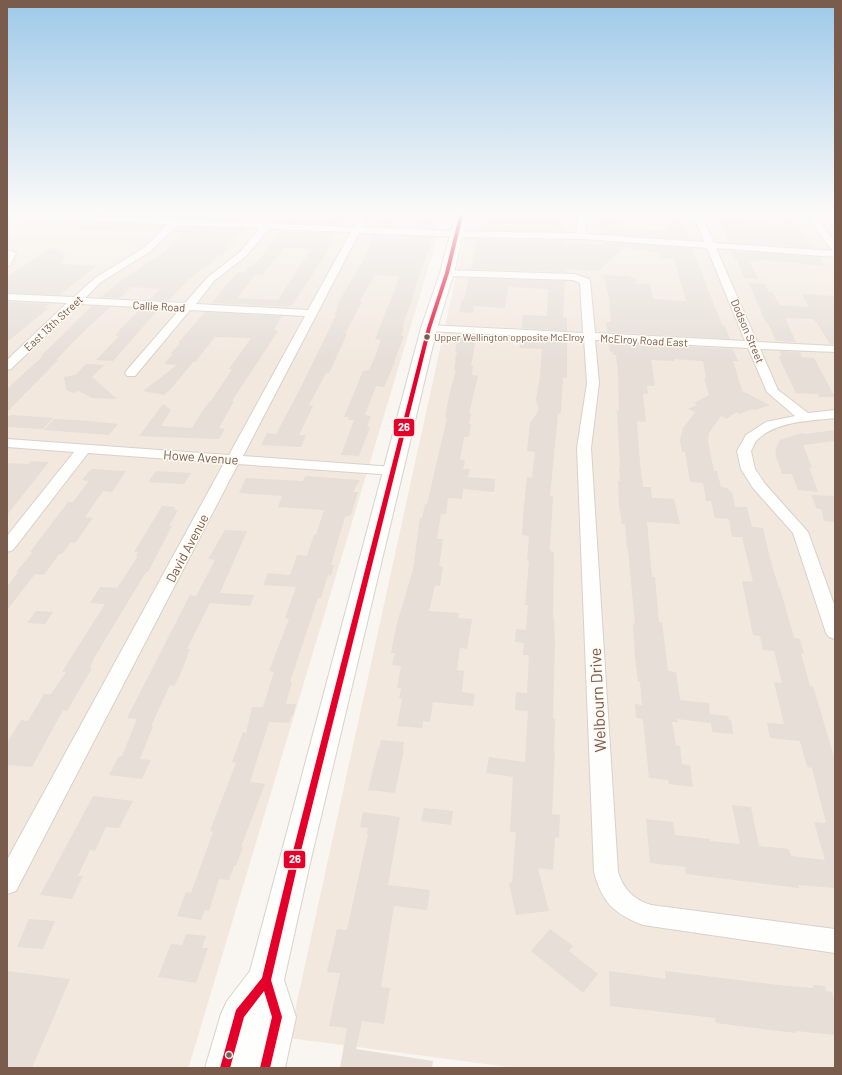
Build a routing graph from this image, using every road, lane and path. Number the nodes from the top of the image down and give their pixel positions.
1 (127, 262) edge
2 (232, 262) edge
3 (339, 262) edge
4 (450, 262) edge
5 (719, 262) edge
6 (447, 273) junction
7 (7, 297) edge
8 (77, 301) junction
9 (186, 307) junction
10 (312, 313) junction
11 (429, 328) junction
12 (590, 337) junction
13 (754, 345) junction
14 (835, 349) edge
15 (7, 366) edge
16 (132, 373) dead end
17 (835, 414) edge
18 (806, 417) junction
19 (7, 443) edge
20 (84, 449) junction
21 (234, 460) junction
22 (394, 471) junction
23 (7, 547) edge
24 (835, 633) edge
25 (7, 883) edge
26 (835, 941) edge
27 (266, 980) junction
28 (225, 1068) edge
29 (264, 1068) edge

1 - 8 street, East 13th Street
2 - 9 street
3 - 10 street, David Avenue
4 - 6 main road
5 - 13 street, Dodson Street
6 - 11 main road
6 - 12 street, Welbourn Drive
7 - 8 street, Callie Road
8 - 9 street, Callie Road
8 - 15 street, East 13th Street
9 - 10 street, Callie Road
9 - 16 street
10 - 21 street, David Avenue
11 - 12 street, McElroy Road East
11 - 22 main road
12 - 13 street, McElroy Road East
12 - 26 street, Welbourn Drive
13 - 14 street, McElroy Road East
13 - 18 street, Dodson Street
17 - 18 street
18 - 24 street
19 - 20 street, Howe Avenue
20 - 21 street, Howe Avenue
20 - 23 street
21 - 22 street, Howe Avenue
21 - 25 street, David Avenue
22 - 27 main road
27 - 28 main road
27 - 29 main road

